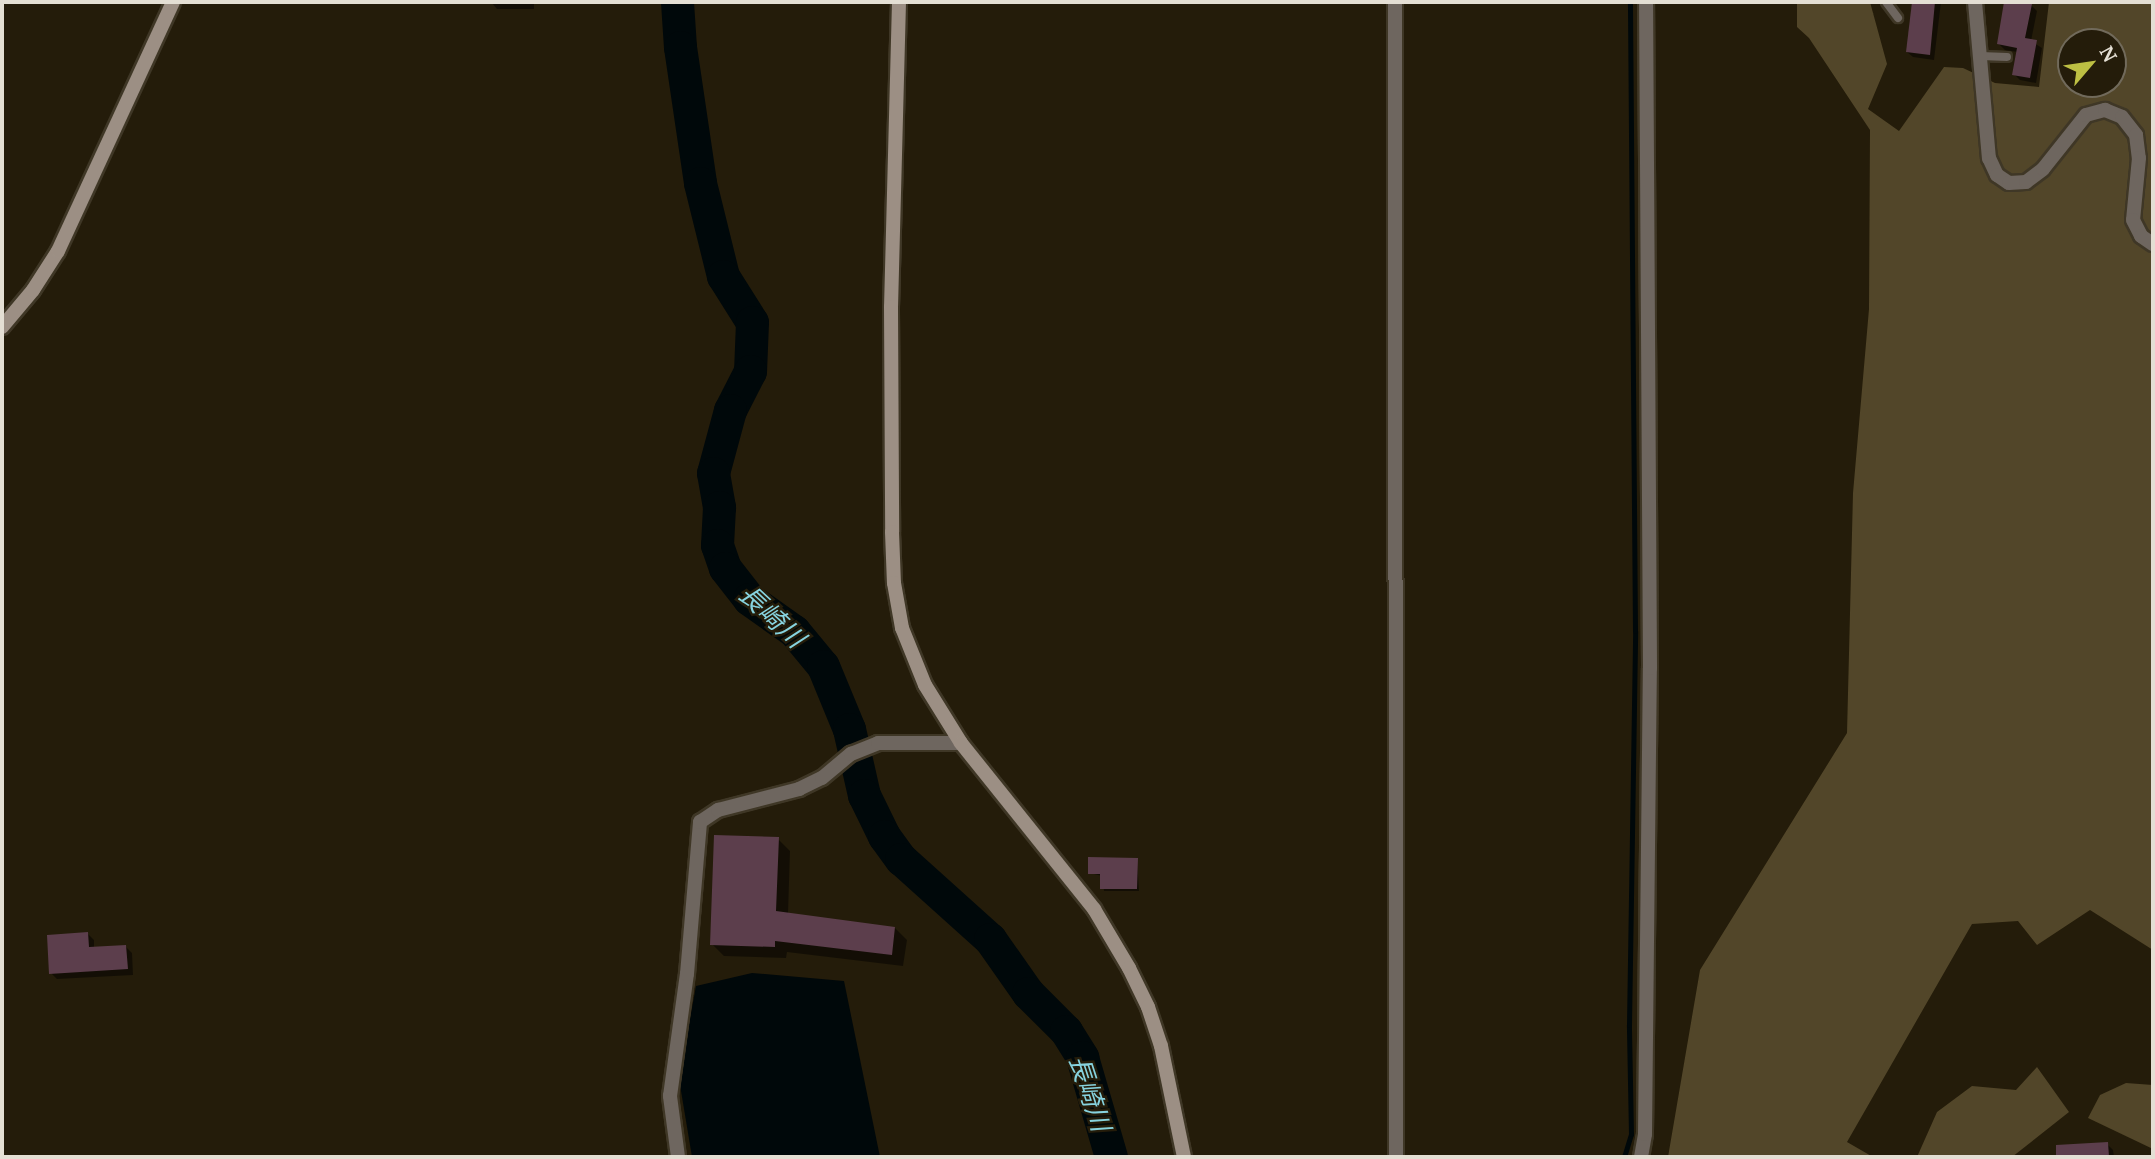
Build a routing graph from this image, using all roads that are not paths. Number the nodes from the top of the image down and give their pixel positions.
1 (173, 2) edge
2 (899, 2) edge
3 (1395, 2) edge
4 (1646, 2) edge
5 (1886, 2) edge
6 (1975, 2) edge
7 (1898, 19) dead end
8 (1981, 56) junction
9 (2007, 57) dead end
10 (2153, 244) edge
11 (2, 327) edge
12 (961, 743) junction
13 (678, 1157) edge
14 (1184, 1157) edge
15 (1396, 1157) edge
16 (1641, 1157) edge

1 - 11 street
2 - 12 street
3 - 15 street
4 - 16 street
5 - 7 lane
6 - 8 street
8 - 9 lane
8 - 10 street
12 - 13 street
12 - 14 street

